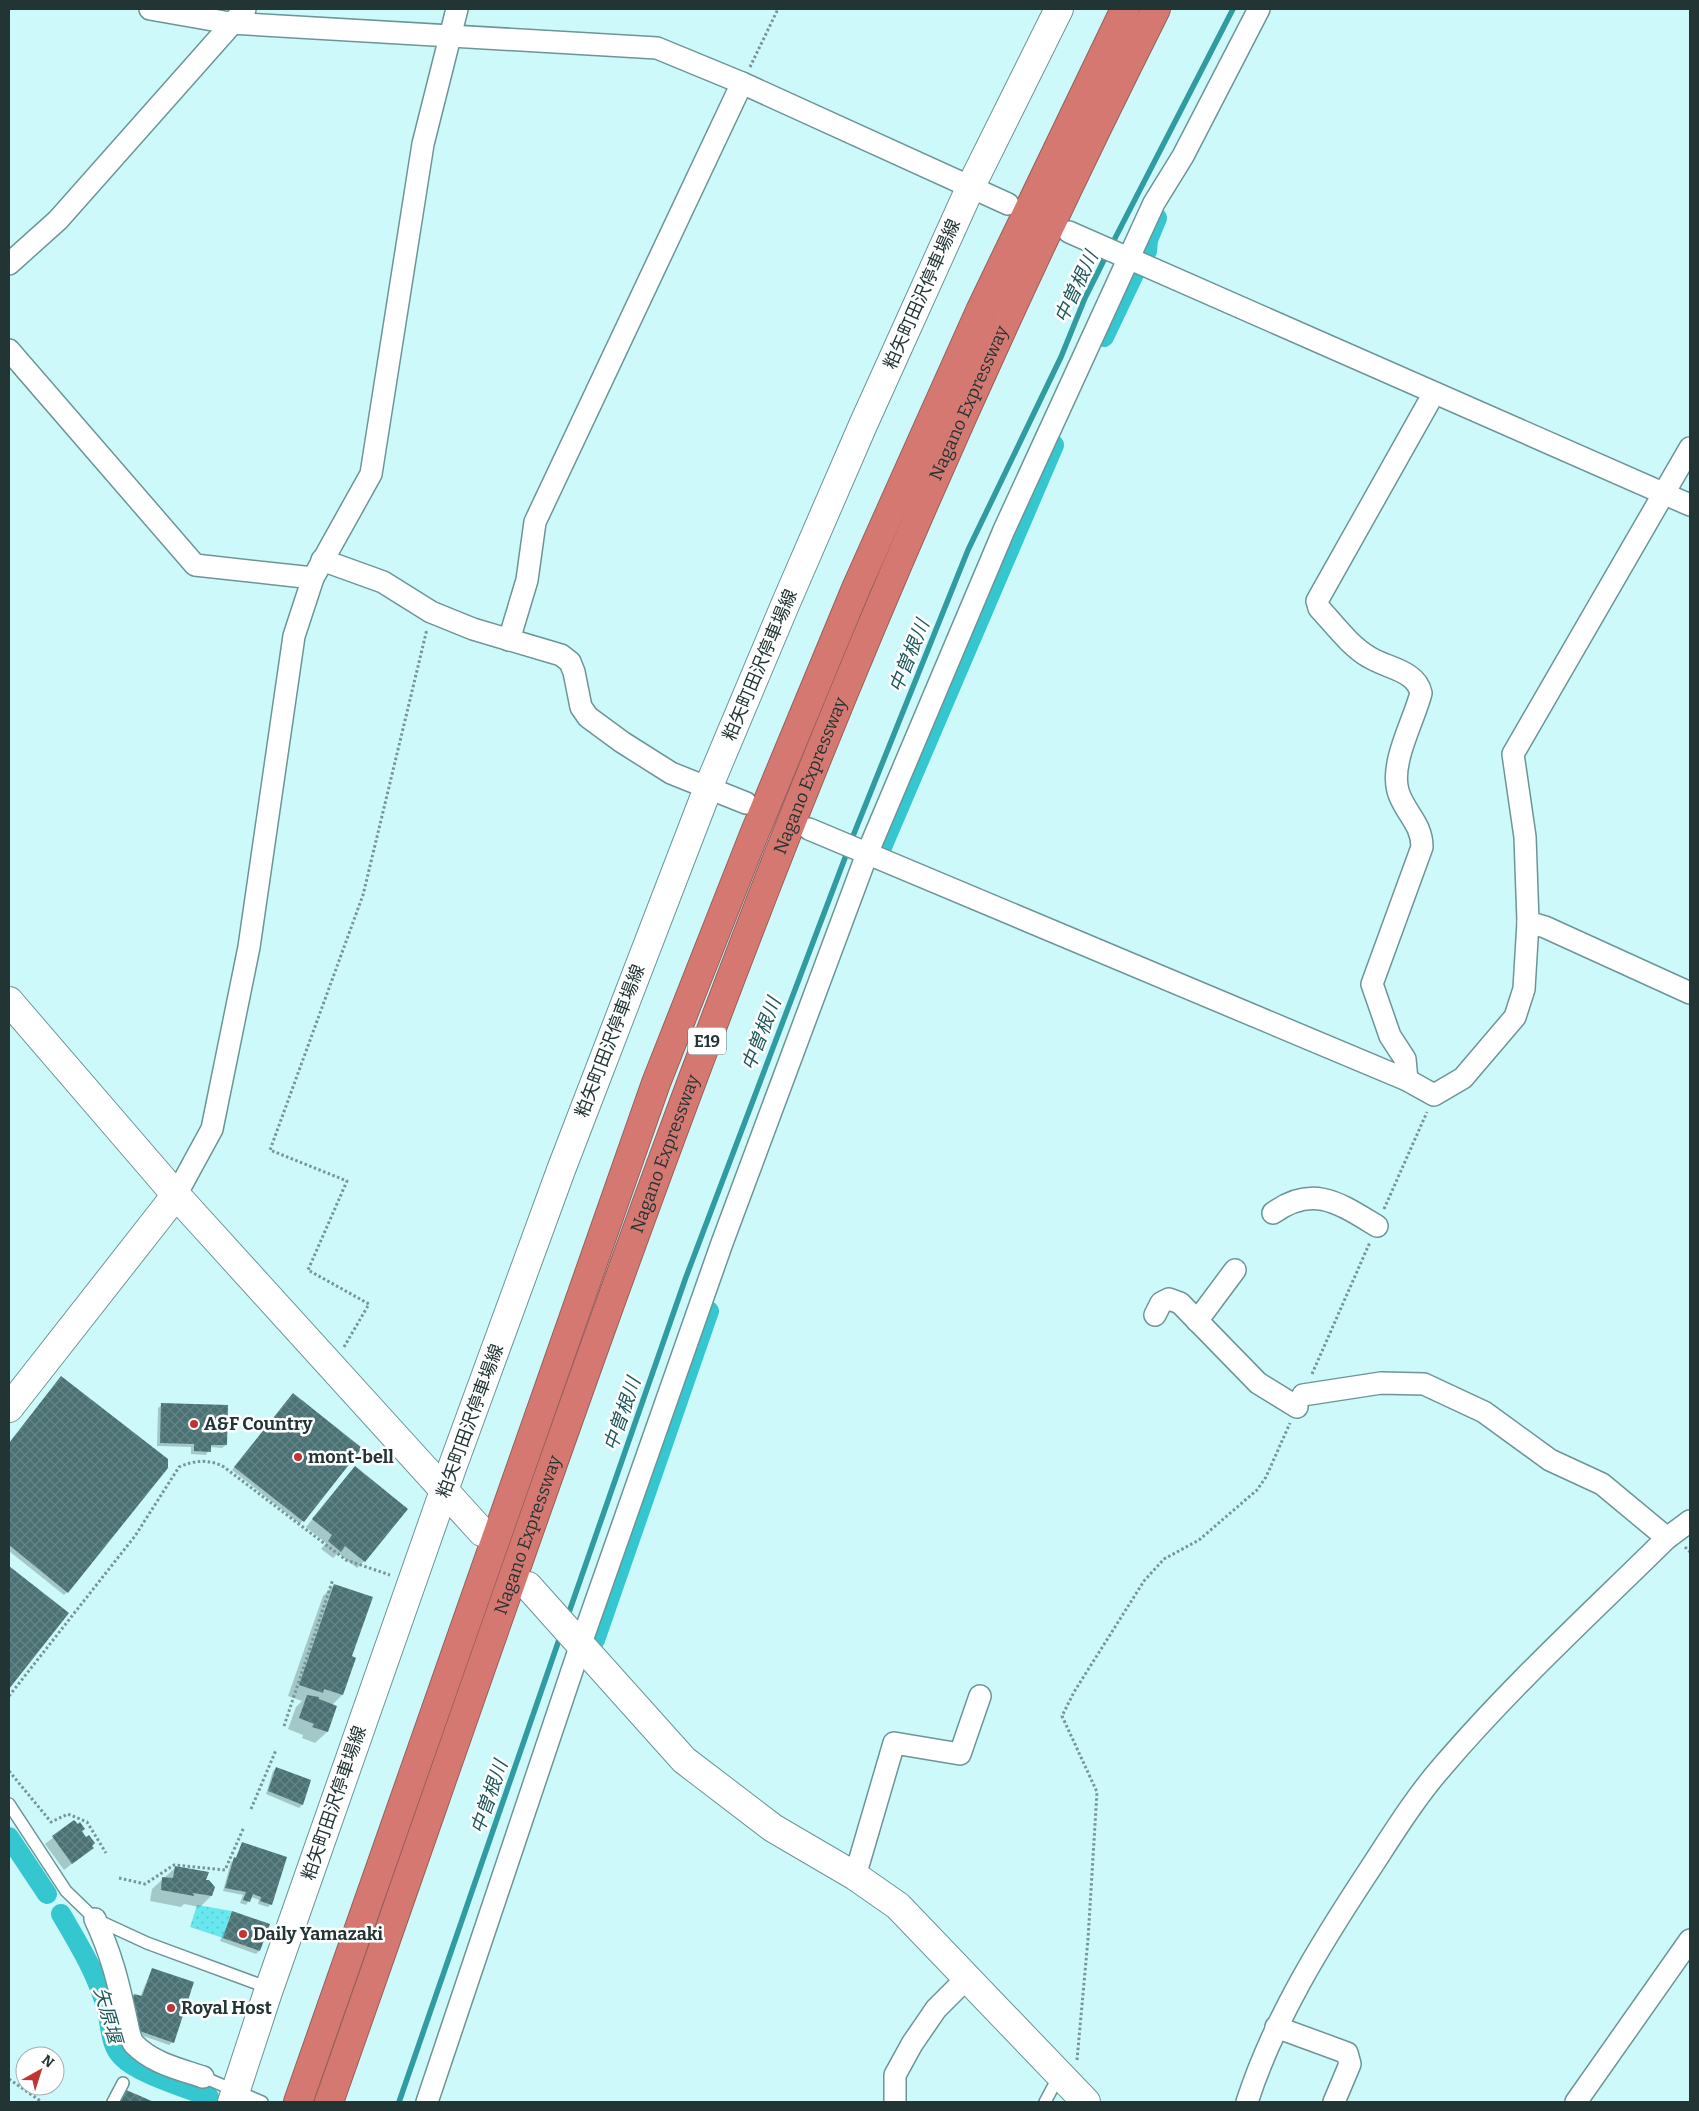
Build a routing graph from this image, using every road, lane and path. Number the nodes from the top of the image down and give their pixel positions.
1 (150, 9) edge
2 (457, 9) edge
3 (778, 9) edge
4 (1058, 9) edge
5 (1125, 9) edge
6 (1156, 9) edge
7 (1260, 9) edge
8 (238, 16) edge
9 (452, 36) junction
10 (742, 84) junction
11 (971, 186) junction
12 (1008, 204) dead end
13 (1069, 232) dead end
14 (1129, 258) junction
15 (9, 264) edge
16 (9, 350) edge
17 (1434, 393) junction
18 (1690, 448) edge
19 (1663, 493) junction
20 (1690, 505) edge
21 (317, 569) junction
22 (431, 612) junction
23 (509, 640) junction
24 (708, 788) junction
25 (746, 803) dead end
26 (809, 829) dead end
27 (867, 854) junction
28 (1528, 922) junction
29 (1690, 993) edge
30 (9, 1002) edge
31 (1407, 1080) junction
32 (1434, 1095) junction
33 (176, 1195) junction
34 (1273, 1213) dead end
35 (1377, 1226) junction
36 (1235, 1270) dead end
37 (1155, 1315) dead end
38 (1197, 1321) junction
39 (333, 1367) junction
40 (1300, 1401) junction
41 (9, 1408) edge
42 (446, 1490) junction
43 (1690, 1521) edge
44 (482, 1532) dead end
45 (1667, 1538) junction
46 (391, 1575) dead end
47 (333, 1579) dead end
48 (528, 1586) dead end
49 (580, 1645) junction
50 (9, 1696) edge
51 (980, 1696) dead end
52 (284, 1726) dead end
53 (276, 1750) dead end
54 (9, 1771) edge
55 (9, 1804) edge
56 (251, 1809) dead end
57 (244, 1827) dead end
58 (106, 1853) dead end
59 (855, 1876) junction
60 (119, 1878) dead end
61 (95, 1919) junction
62 (1690, 1940) edge
63 (968, 1978) junction
64 (268, 1992) junction
65 (1276, 2027) junction
66 (203, 2077) joint
67 (1063, 2078) junction
68 (9, 2079) edge
69 (123, 2083) dead end
70 (235, 2097) edge
71 (42, 2102) edge
72 (113, 2102) edge
73 (262, 2102) edge
74 (298, 2102) edge
75 (329, 2102) edge
76 (427, 2102) edge
77 (895, 2102) edge
78 (1046, 2102) edge
79 (1086, 2102) edge
80 (1247, 2102) edge
81 (1334, 2102) edge
82 (1576, 2102) edge

1 - 8 street
2 - 9 street
3 - 10 path
4 - 11 main road, 粕矢町田沢停車場線
5 - 74 highway, Nagano Expressway / E19
6 - 75 highway, Nagano Expressway / E19
7 - 14 street
8 - 9 street
8 - 15 street
9 - 10 street
9 - 21 street
10 - 11 street
10 - 23 street
11 - 12 street
11 - 24 main road, 粕矢町田沢停車場線
13 - 14 street
14 - 17 street
14 - 27 street
16 - 21 street
17 - 19 street
17 - 31 street
18 - 19 street
19 - 20 street
19 - 28 street
21 - 22 street
21 - 33 street
22 - 23 street
22 - 39 path
23 - 24 street
24 - 25 street
24 - 42 main road, 粕矢町田沢停車場線
26 - 27 street
27 - 31 street
27 - 49 street
28 - 29 street
28 - 32 street
30 - 33 main road
31 - 32 street
32 - 35 path
33 - 39 main road
33 - 41 main road
34 - 35 street
35 - 40 path
36 - 38 street
37 - 38 street
38 - 40 street
39 - 42 main road
40 - 45 street
40 - 67 path
42 - 44 main road
42 - 64 main road, 粕矢町田沢停車場線
43 - 45 street
45 - 65 street
46 - 50 path
47 - 52 path
48 - 49 main road
49 - 59 main road
49 - 76 street
51 - 59 street
53 - 56 path
54 - 58 path
55 - 61 lane
57 - 60 path
59 - 63 main road
61 - 64 lane
61 - 66 street
62 - 82 street
63 - 67 main road
63 - 77 street
64 - 70 main road, 粕矢町田沢停車場線
65 - 80 street
65 - 81 street
66 - 70 lane
67 - 78 lane
67 - 79 main road
68 - 71 path
69 - 72 lane
70 - 73 lane

